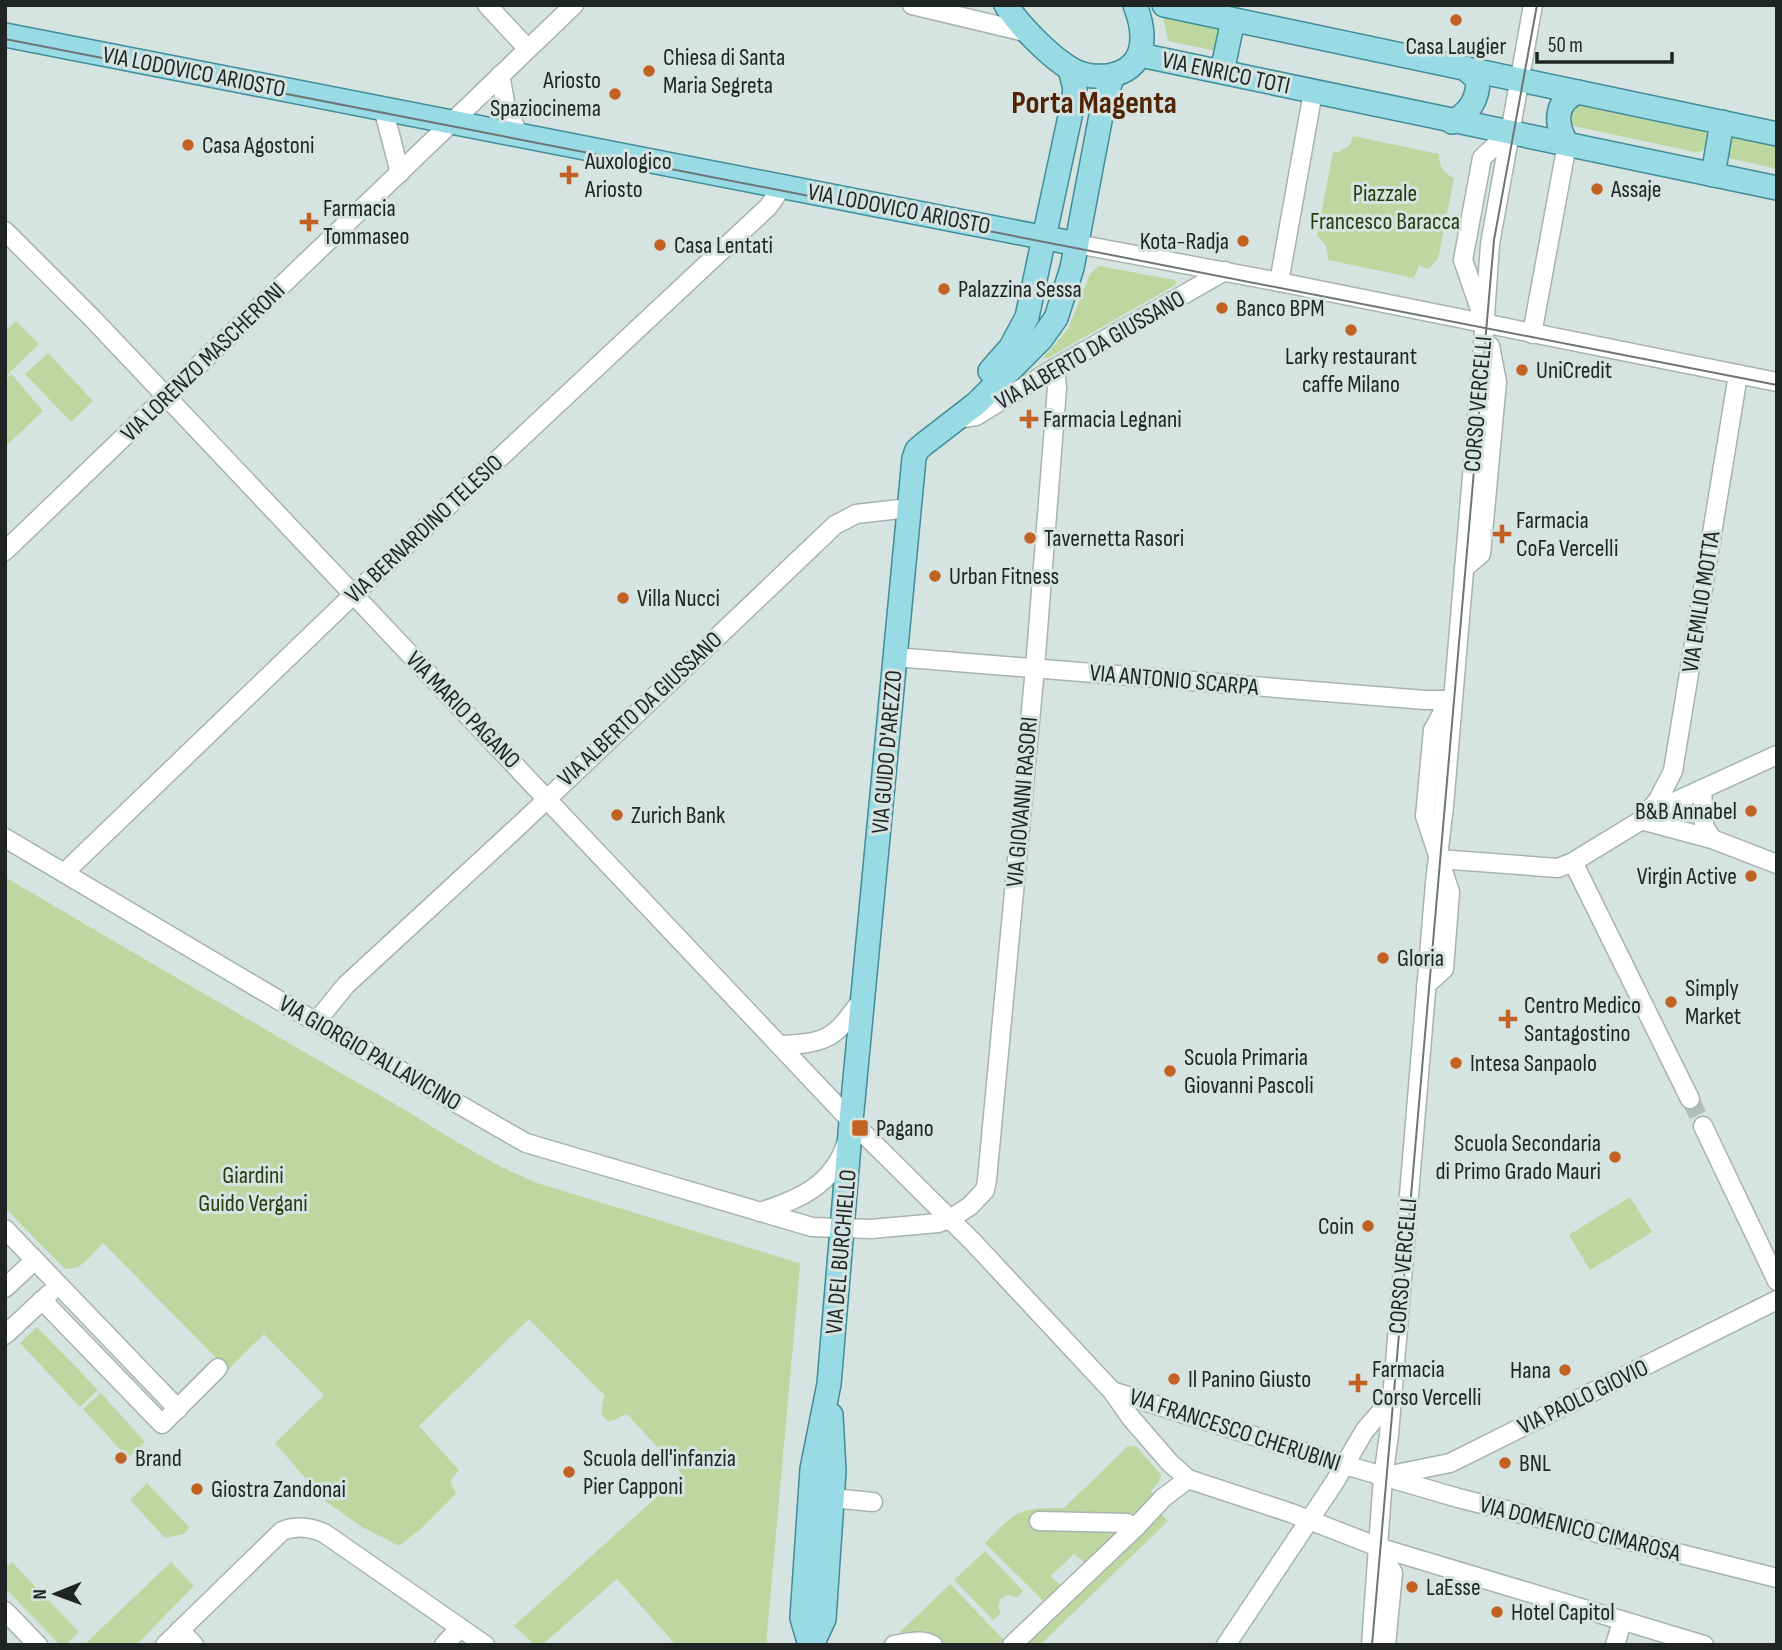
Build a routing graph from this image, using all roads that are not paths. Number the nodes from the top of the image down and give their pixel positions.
1 (487, 5) edge
2 (575, 5) edge
3 (1006, 5) edge
4 (1135, 5) edge
5 (1164, 5) edge
6 (1533, 5) edge
7 (919, 6) edge
8 (1233, 20) junction
9 (1029, 33) junction
10 (5, 35) edge
11 (528, 49) junction
12 (1140, 55) junction
13 (1465, 68) junction
14 (1070, 69) junction
15 (1222, 72) junction
16 (500, 75) junction
17 (1113, 75) junction
18 (1519, 79) junction
19 (1313, 92) junction
20 (1578, 92) junction
21 (383, 108) junction
22 (1452, 122) junction
23 (1722, 122) junction
24 (452, 123) junction
25 (1508, 132) junction
26 (1777, 134) edge
27 (519, 135) junction
28 (1567, 144) junction
29 (400, 173) junction
30 (1713, 175) junction
31 (783, 186) junction
32 (1777, 188) edge
33 (5, 231) edge
34 (1045, 237) junction
35 (1077, 244) junction
36 (1225, 271) junction
37 (1279, 282) junction
38 (1485, 324) junction
39 (1532, 334) junction
40 (1055, 368) junction
41 (1738, 375) junction
42 (1777, 382) edge
43 (166, 397) junction
44 (952, 420) junction
45 (909, 508) junction
46 (5, 551) edge
47 (353, 595) junction
48 (895, 657) junction
49 (1035, 668) junction
50 (1452, 700) junction
51 (1777, 755) edge
52 (1673, 771) junction
53 (1702, 789) junction
54 (546, 799) junction
55 (1641, 820) junction
56 (5, 838) edge
57 (1712, 839) junction
58 (1439, 859) junction
59 (1573, 862) junction
60 (1777, 863) edge
61 (65, 872) junction
62 (864, 997) junction
63 (316, 1022) junction
64 (782, 1045) junction
65 (1690, 1099) tunnel mouth
66 (851, 1121) junction
67 (1703, 1126) tunnel mouth
68 (760, 1212) junction
69 (950, 1219) junction
70 (5, 1229) edge
71 (842, 1230) junction
72 (34, 1260) junction
73 (1777, 1280) edge
74 (59, 1284) junction
75 (5, 1288) edge
76 (42, 1300) junction
77 (1777, 1300) edge
78 (5, 1335) edge
79 (119, 1348) junction
80 (103, 1363) junction
81 (218, 1368) dead end
82 (829, 1384) junction
83 (1112, 1391) junction
84 (1392, 1399) junction
85 (178, 1409) junction
86 (1345, 1465) junction
87 (1383, 1477) junction
88 (1188, 1479) junction
89 (832, 1498) junction
90 (873, 1502) dead end
91 (1039, 1521) dead end
92 (1309, 1521) junction
93 (1136, 1527) junction
94 (1379, 1548) junction
95 (1777, 1578) edge
96 (5, 1611) edge
97 (1622, 1622) junction
98 (460, 1628) junction
99 (180, 1630) junction
100 (38, 1645) edge
101 (165, 1645) edge
102 (194, 1645) edge
103 (444, 1645) edge
104 (485, 1645) edge
105 (811, 1645) edge
106 (894, 1645) edge
107 (933, 1645) edge
108 (1012, 1645) edge
109 (1226, 1645) edge
110 (1371, 1645) edge
111 (1387, 1645) edge
112 (1615, 1645) edge
113 (1704, 1645) edge

1 - 11 street
2 - 11 street
3 - 9 main road
4 - 12 main road
5 - 8 main road
6 - 18 street
7 - 9 street
8 - 13 main road
8 - 15 main road
9 - 14 main road
10 - 21 main road, VIA LODOVICO ARIOSTO
11 - 16 street
12 - 15 main road, VIA ENRICO TOTI
12 - 17 main road
13 - 18 main road
13 - 22 main road
14 - 17 main road
14 - 34 main road, VIA ALBERTO DA GIUSSANO
15 - 19 main road, VIA ENRICO TOTI
16 - 24 street, VIA LORENZO MASCHERONI
16 - 27 street
17 - 35 main road, VIA ALBERTO DA GIUSSANO
18 - 20 main road
18 - 25 street
19 - 22 main road
19 - 37 street
20 - 23 main road
20 - 28 main road
21 - 24 main road, VIA LODOVICO ARIOSTO
21 - 29 street
22 - 25 main road
23 - 26 main road
23 - 30 main road
24 - 27 main road, VIA LODOVICO ARIOSTO
24 - 29 street, VIA LORENZO MASCHERONI
25 - 28 main road
25 - 38 street
25 - 38 street
27 - 31 main road, VIA LODOVICO ARIOSTO
28 - 30 main road
28 - 39 street
29 - 43 street, VIA LORENZO MASCHERONI
30 - 32 main road
31 - 34 main road, VIA LODOVICO ARIOSTO
31 - 47 street, VIA BERNARDINO TELESIO
33 - 43 street, VIA MARIO PAGANO
34 - 35 main road, VIA LODOVICO ARIOSTO
34 - 44 main road, VIA ALBERTO DA GIUSSANO
35 - 36 street, VIA LODOVICO ARIOSTO
35 - 44 main road, VIA ALBERTO DA GIUSSANO
36 - 37 street, VIA LODOVICO ARIOSTO
36 - 40 street, VIA ALBERTO DA GIUSSANO
37 - 38 street
38 - 39 street
38 - 50 street, CORSO VERCELLI
39 - 41 street
40 - 44 street, VIA ALBERTO DA GIUSSANO
40 - 49 street, VIA GIOVANNI RASORI
41 - 42 street
41 - 52 street, VIA EMILIO MOTTA
43 - 46 street, VIA LORENZO MASCHERONI
43 - 47 street, VIA MARIO PAGANO
44 - 45 main road, VIA ALBERTO DA GIUSSANO
45 - 48 main road, VIA GUIDO D'AREZZO
45 - 54 street, VIA ALBERTO DA GIUSSANO
47 - 54 street, VIA MARIO PAGANO
47 - 61 street, VIA BERNARDINO TELESIO
48 - 49 street, VIA ANTONIO SCARPA
48 - 62 main road, VIA GUIDO D'AREZZO
49 - 50 street, VIA ANTONIO SCARPA
49 - 69 street, VIA GIOVANNI RASORI
50 - 58 street, CORSO VERCELLI
51 - 53 street
52 - 53 street
52 - 55 street, VIA EMILIO MOTTA
53 - 55 street
53 - 57 street
54 - 63 street, VIA ALBERTO DA GIUSSANO
54 - 64 street, VIA MARIO PAGANO
55 - 57 street
55 - 59 street
56 - 61 street, VIA GIORGIO PALLAVICINO
57 - 60 street
58 - 59 street
58 - 84 street, CORSO VERCELLI
59 - 65 street
61 - 63 street, VIA GIORGIO PALLAVICINO
62 - 64 street
62 - 66 main road, VIA GUIDO D'AREZZO
63 - 68 street, VIA GIORGIO PALLAVICINO
64 - 66 street, VIA MARIO PAGANO
66 - 68 street
66 - 69 street, VIA MARIO PAGANO
66 - 71 main road, VIA DEL BURCHIELLO
67 - 73 street
68 - 71 street, VIA GIORGIO PALLAVICINO
69 - 71 street
69 - 83 street, VIA MARIO PAGANO
70 - 72 street
71 - 82 main road, VIA DEL BURCHIELLO
72 - 74 street
72 - 75 street
74 - 76 street
74 - 79 street
76 - 78 street
76 - 80 street
77 - 87 street, VIA PAOLO GIOVIO
79 - 80 street
79 - 85 street
80 - 85 street
81 - 85 street
82 - 89 main road, VIA DEL BURCHIELLO
82 - 105 main road, VIA DEL BURCHIELLO
83 - 86 street, VIA FRANCESCO CHERUBINI
83 - 88 street, VIA FRANCESCO CHERUBINI
84 - 86 street
84 - 87 street, CORSO VERCELLI
86 - 87 street, VIA FRANCESCO CHERUBINI
86 - 92 street
87 - 94 street, CORSO VERCELLI
87 - 95 street, VIA DOMENICO CIMAROSA
88 - 92 street, VIA FRANCESCO CHERUBINI
88 - 93 street
89 - 90 street
89 - 105 main road, VIA DEL BURCHIELLO
91 - 93 street
92 - 94 street, VIA FRANCESCO CHERUBINI
92 - 109 street
93 - 108 street
94 - 97 street
94 - 110 street, CORSO VERCELLI
94 - 111 street, CORSO VERCELLI
96 - 100 street
97 - 112 street
97 - 113 street
98 - 99 street
98 - 103 street
98 - 104 street
99 - 101 street
99 - 102 street
106 - 107 street

